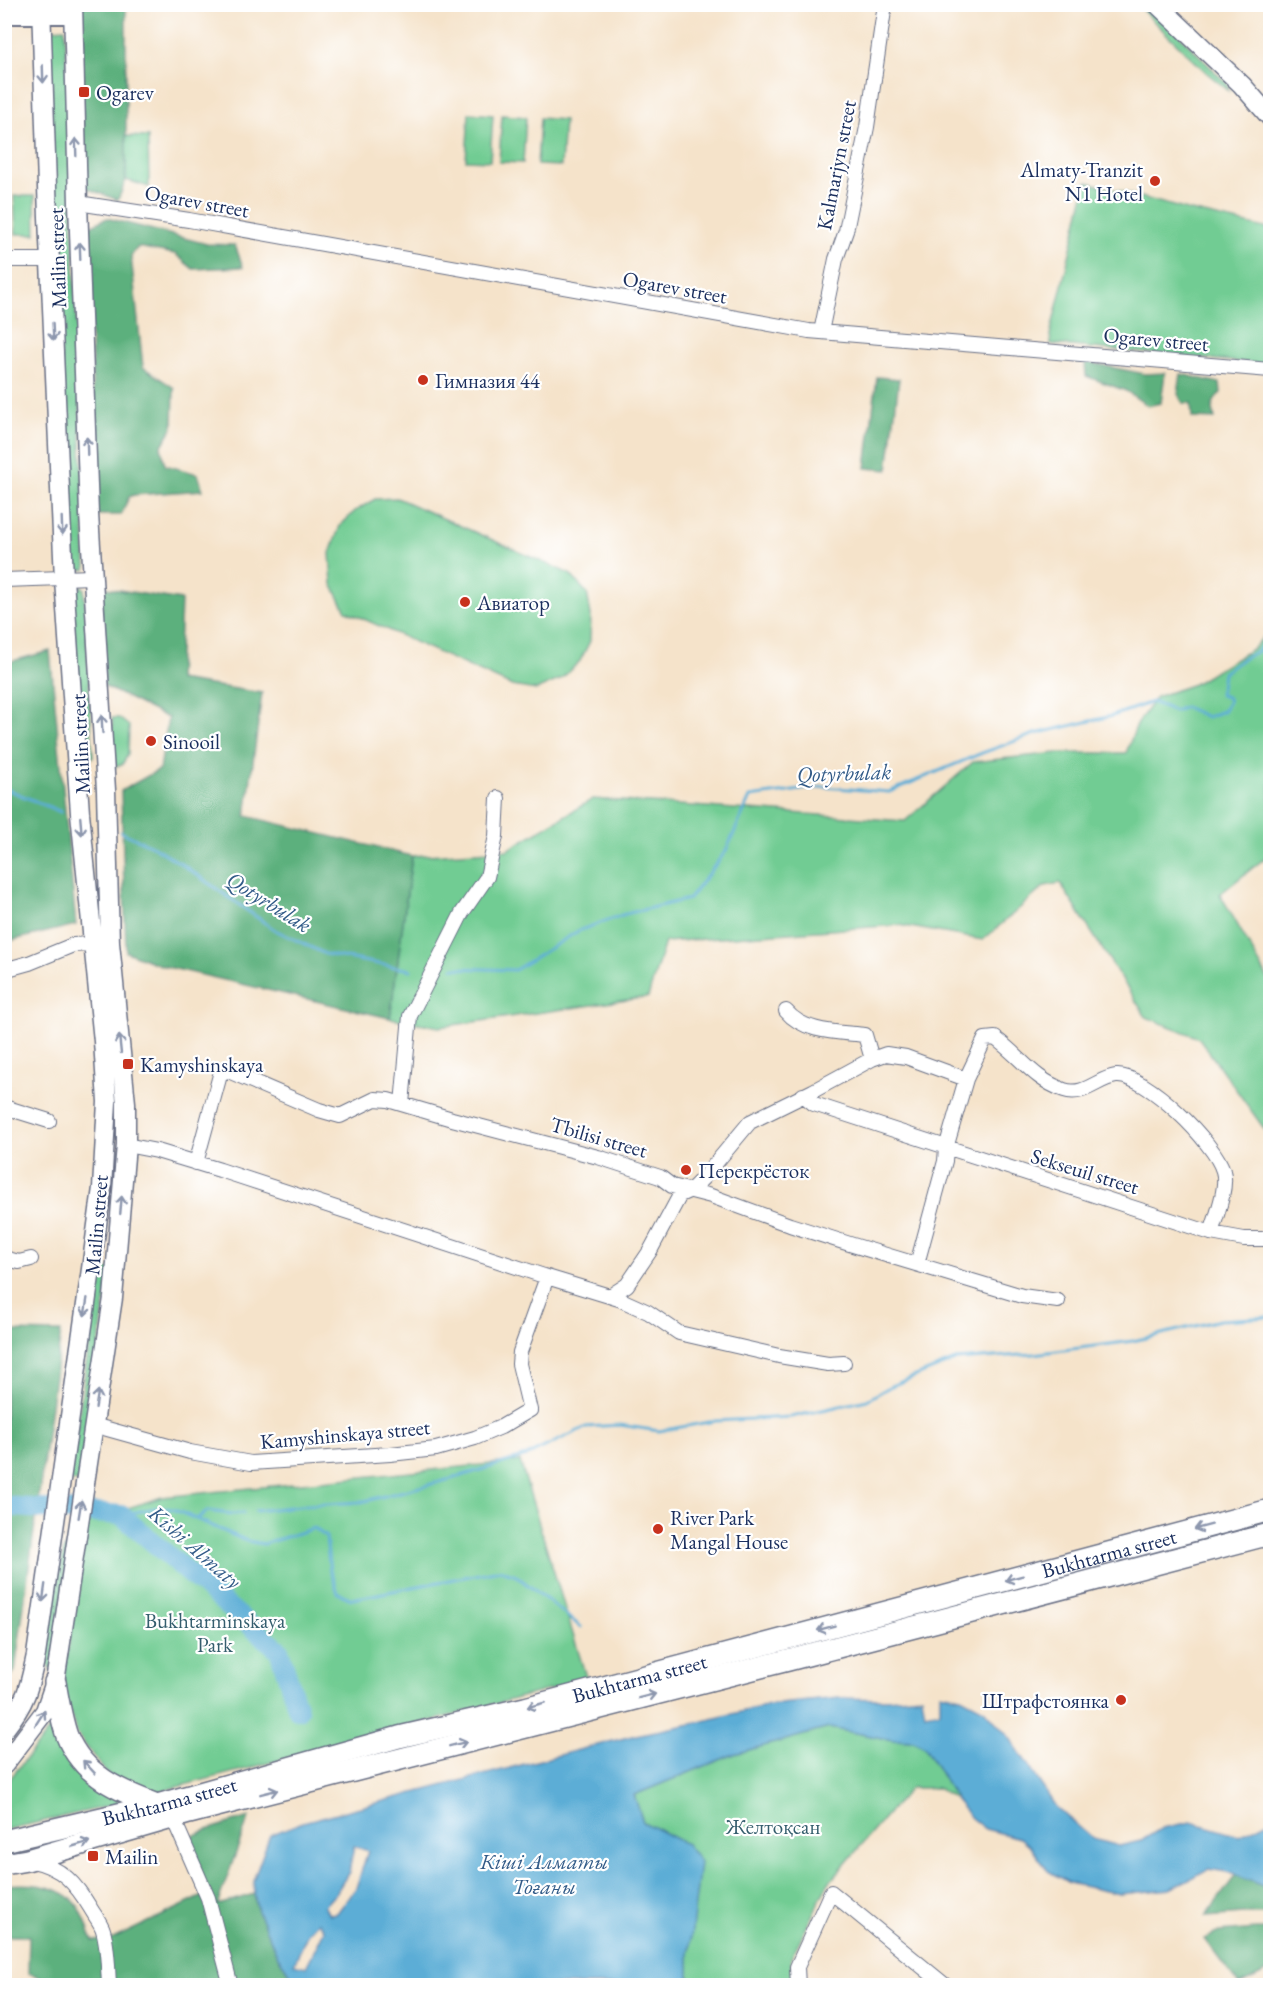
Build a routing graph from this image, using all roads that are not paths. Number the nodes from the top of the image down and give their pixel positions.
1 (885, 4) edge
2 (1157, 4) edge
3 (41, 10) edge
4 (73, 10) edge
5 (4, 15) edge
6 (1270, 117) edge
7 (78, 203) junction
8 (4, 260) edge
9 (50, 260) junction
10 (821, 332) junction
11 (1270, 370) edge
12 (92, 578) junction
13 (64, 579) junction
14 (4, 580) edge
15 (104, 757) junction
16 (76, 764) junction
17 (498, 798) dead end
18 (92, 944) junction
19 (4, 970) edge
20 (786, 1011) dead end
21 (872, 1059) junction
22 (966, 1079) junction
23 (803, 1095) junction
24 (402, 1104) junction
25 (4, 1107) edge
26 (49, 1121) dead end
27 (126, 1145) junction
28 (946, 1148) junction
29 (196, 1163) junction
30 (691, 1190) junction
31 (1211, 1233) junction
32 (1266, 1239) dead end
33 (4, 1258) edge
34 (31, 1259) dead end
35 (917, 1264) junction
36 (547, 1277) junction
37 (610, 1296) junction
38 (1058, 1301) dead end
39 (844, 1363) dead end
40 (93, 1425) junction
41 (1265, 1511) edge
42 (1268, 1535) edge
43 (55, 1682) junction
44 (4, 1730) edge
45 (4, 1765) edge
46 (165, 1811) junction
47 (4, 1842) edge
48 (27, 1860) junction
49 (4, 1864) edge
50 (109, 1986) edge
51 (231, 1986) edge
52 (798, 1986) edge
53 (946, 1986) edge

1 - 10 street, Kalmarjyn street
2 - 6 main road
3 - 4 street
3 - 5 street
3 -> 9 main road, Mailin street
7 -> 4 main road, Mailin street
7 - 10 street, Ogarev street
12 -> 7 main road, Mailin street
8 - 9 street
9 -> 13 main road, Mailin street
10 - 11 street, Ogarev street
12 - 13 street
15 -> 12 main road, Mailin street
13 - 14 street
13 - 16 main road, Mailin street
15 - 16 main road
27 -> 15 main road, Mailin street
16 -> 18 main road, Mailin street
17 - 24 street
18 - 19 street
18 -> 44 main road, Mailin street
20 - 21 street
21 - 22 street
21 - 23 street
22 - 28 street
22 - 31 street
23 - 28 street, Sekseuil street
23 - 30 street
24 - 29 street, Tbilisi street
24 - 30 street, Tbilisi street
25 - 26 street
27 - 29 street
40 -> 27 main road, Mailin street
28 - 31 street, Sekseuil street
28 - 35 street
29 - 36 street
30 - 35 street, Tbilisi street
30 - 37 street
31 - 32 street, Sekseuil street
33 - 34 street
35 - 38 street, Tbilisi street
36 - 37 street
36 - 40 street, Kamyshinskaya street
37 - 39 street
43 -> 40 main road, Mailin street
41 - 42 main road
41 -> 46 main road, Bukhtarma street
46 -> 42 main road, Bukhtarma street
45 -> 43 main road
46 -> 43 main road
46 - 47 main road, Bukhtarma street
48 -> 46 main road, Bukhtarma street
46 - 51 street
48 - 49 main road, Bukhtarma street
48 - 50 street
52 - 53 street

